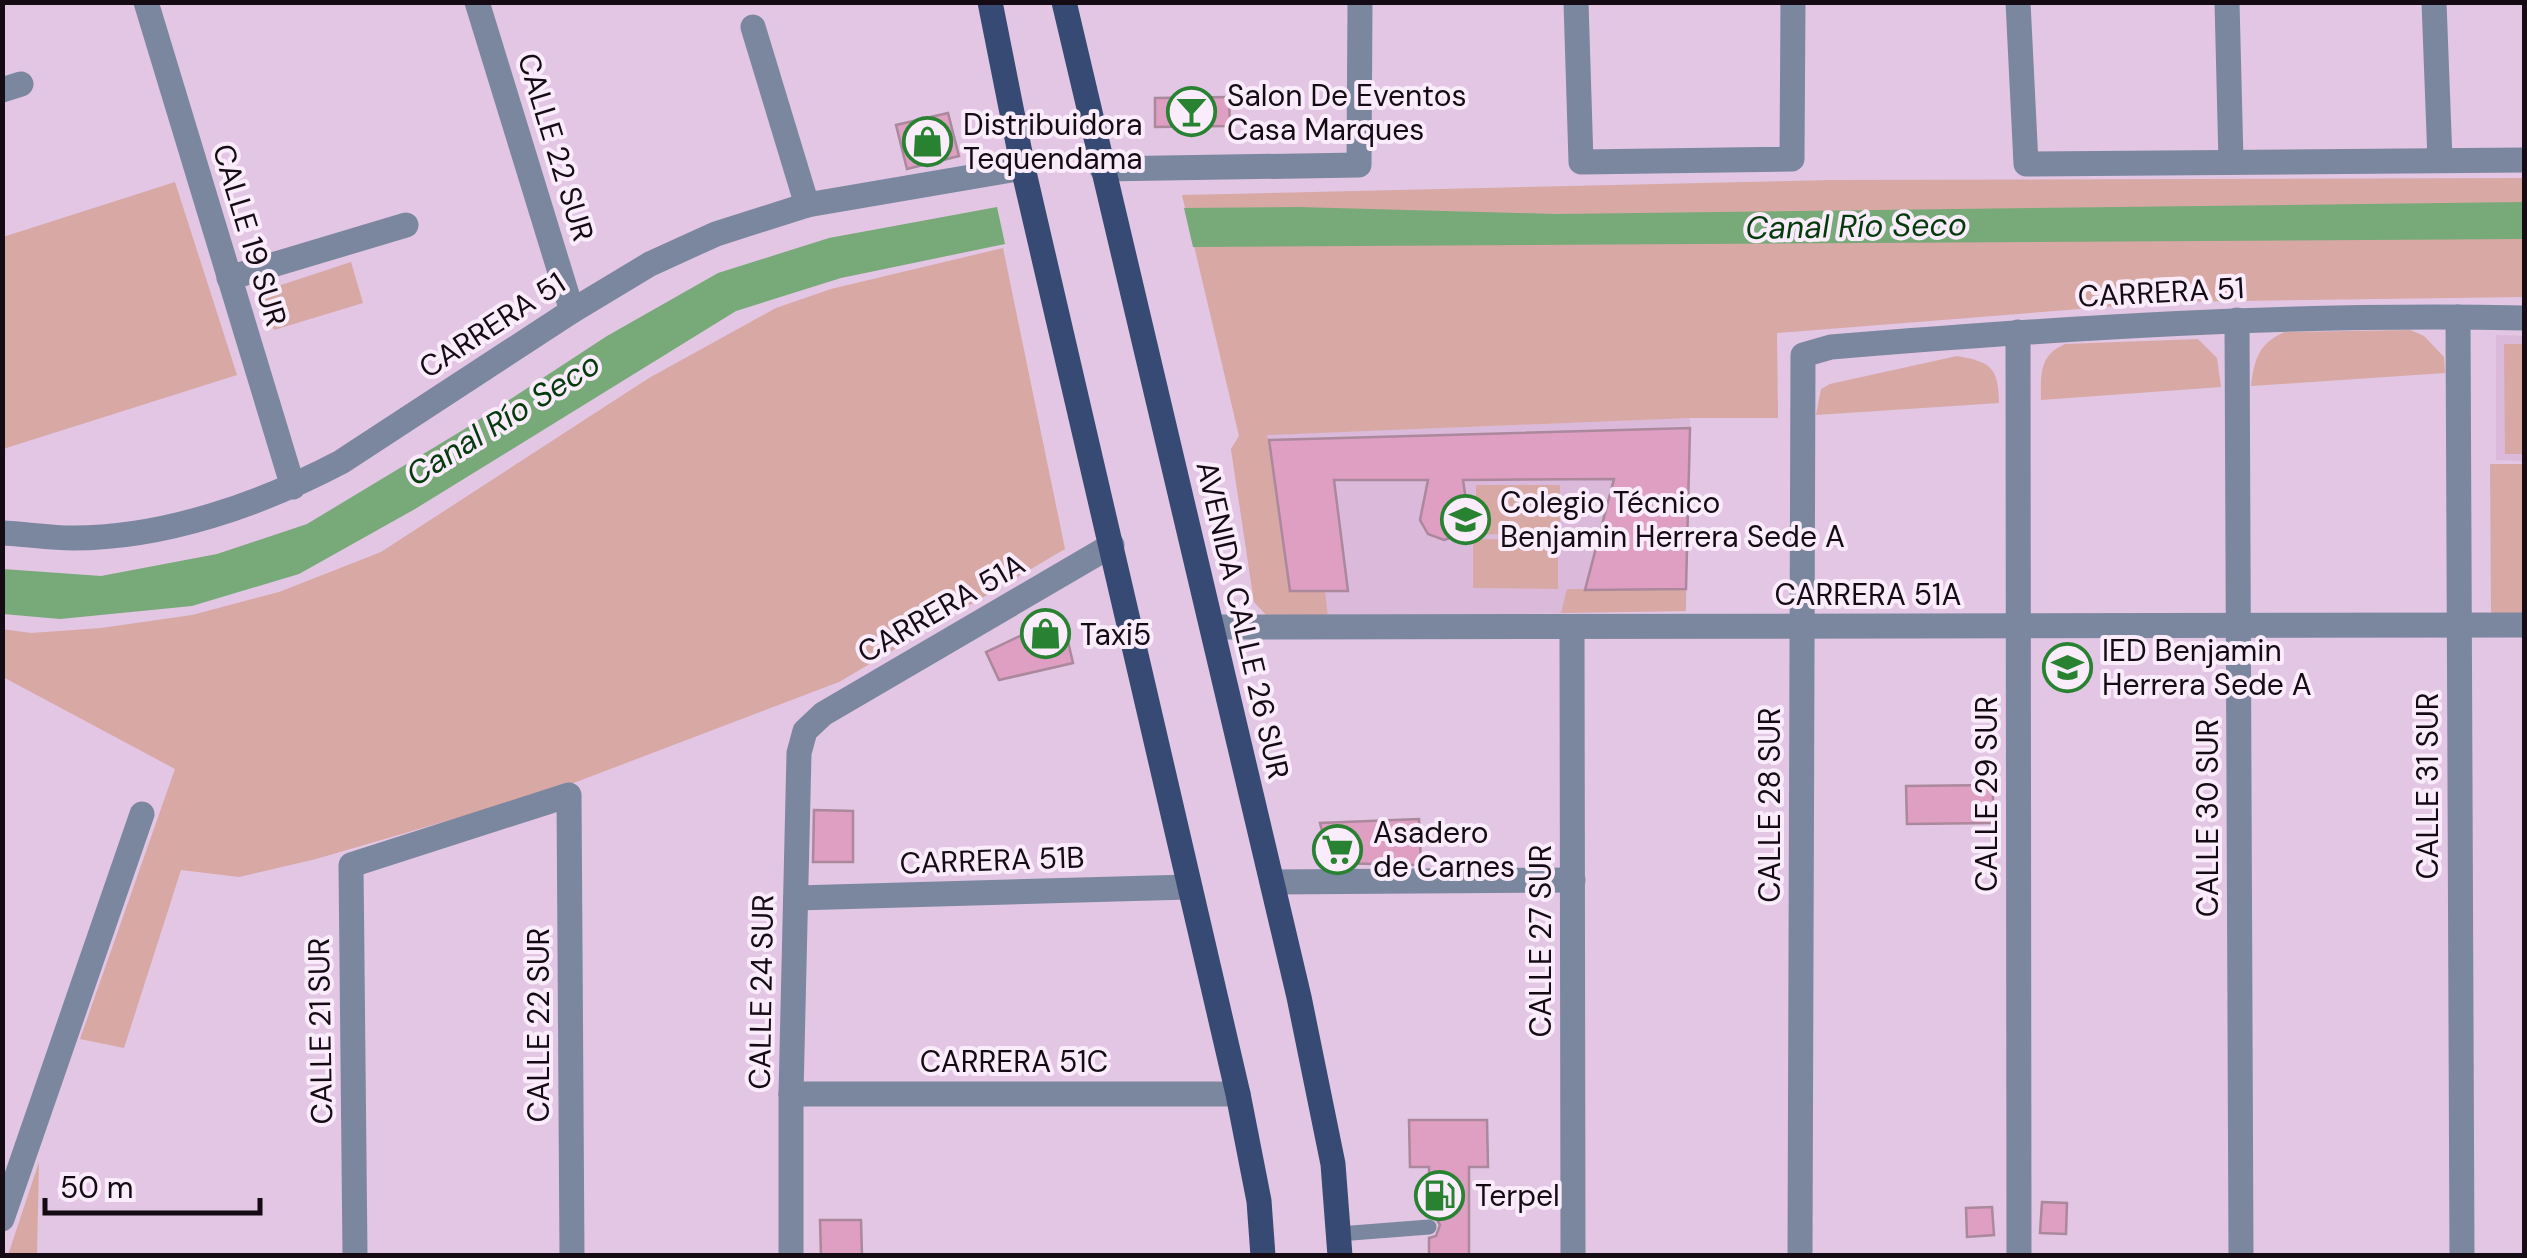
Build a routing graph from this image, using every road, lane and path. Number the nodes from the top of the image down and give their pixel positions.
1 (146, 2) edge
2 (477, 2) edge
3 (990, 2) edge
4 (1064, 2) edge
5 (1360, 2) edge
6 (1576, 2) edge
7 (1793, 2) edge
8 (2018, 2) edge
9 (2227, 2) edge
10 (2434, 2) edge
11 (753, 27) dead end
12 (2440, 160) junction
13 (2524, 160) edge
14 (2231, 162) junction
15 (1023, 168) junction
16 (1102, 169) junction
17 (806, 205) junction
18 (406, 226) dead end
19 (230, 278) junction
20 (572, 311) junction
21 (2458, 316) junction
22 (2524, 318) edge
23 (2237, 320) junction
24 (2018, 332) junction
25 (1803, 355) joint
26 (293, 487) junction
27 (2, 533) edge
28 (1112, 545) junction
29 (1572, 626) junction
30 (1802, 626) junction
31 (2018, 626) junction
32 (2238, 626) junction
33 (2459, 626) junction
34 (2524, 626) edge
35 (1212, 627) junction
36 (805, 731) joint
37 (570, 795) joint
38 (142, 814) dead end
39 (1573, 880) junction
40 (1272, 882) junction
41 (1189, 887) junction
42 (796, 898) junction
43 (791, 1094) junction
44 (1238, 1094) junction
45 (2, 1219) edge
46 (1428, 1227) dead end
47 (1339, 1245) edge
48 (356, 1256) edge
49 (572, 1256) edge
50 (791, 1256) edge
51 (1263, 1256) edge
52 (1574, 1256) edge
53 (1800, 1256) edge
54 (2020, 1256) edge
55 (2241, 1256) edge
56 (2462, 1256) edge

1 - 19 street, CALLE 19 SUR
2 - 20 street, CALLE 22 SUR
3 - 15 main road
4 - 16 main road, AVENIDA CALLE 26 SUR
5 - 16 street
6 - 7 street
8 - 14 street
9 - 14 street
10 - 12 street
11 - 17 street
12 - 13 street
12 - 14 street
15 - 17 street, CARRERA 51
15 - 28 main road
16 - 35 main road, AVENIDA CALLE 26 SUR
17 - 20 street, CARRERA 51
18 - 19 street
19 - 26 street, CALLE 19 SUR
20 - 26 street, CARRERA 51
21 - 22 street, CARRERA 51
21 - 23 street, CARRERA 51
21 - 33 street, CALLE 31 SUR
23 - 24 street, CARRERA 51
23 - 32 street, CALLE 30 SUR
24 - 25 street, CARRERA 51
24 - 31 street, CALLE 29 SUR
25 - 30 street, CALLE 28 SUR
26 - 27 street, CARRERA 51
28 - 36 street, CARRERA 51A
28 - 41 main road
29 - 30 street, CARRERA 51A
29 - 35 street, CARRERA 51A
29 - 39 street, CALLE 27 SUR
30 - 31 street, CARRERA 51A
30 - 53 street, CALLE 28 SUR
31 - 32 street, CARRERA 51A
31 - 54 street, CALLE 29 SUR
32 - 33 street, CARRERA 51A
32 - 55 street, CALLE 30 SUR
33 - 34 street, CARRERA 51A
33 - 56 street, CALLE 31 SUR
35 - 40 main road, AVENIDA CALLE 26 SUR
36 - 42 street, CALLE 24 SUR
37 - 48 street, CALLE 21 SUR
37 - 49 street, CALLE 22 SUR
38 - 45 street
39 - 40 street
39 - 52 street, CALLE 27 SUR
40 - 47 main road, AVENIDA CALLE 26 SUR
41 - 42 street, CARRERA 51B
41 - 44 main road
42 - 43 street, CALLE 24 SUR
43 - 44 street, CARRERA 51C
43 - 50 street, CALLE 24 SUR
44 - 51 main road
46 - 47 lane

